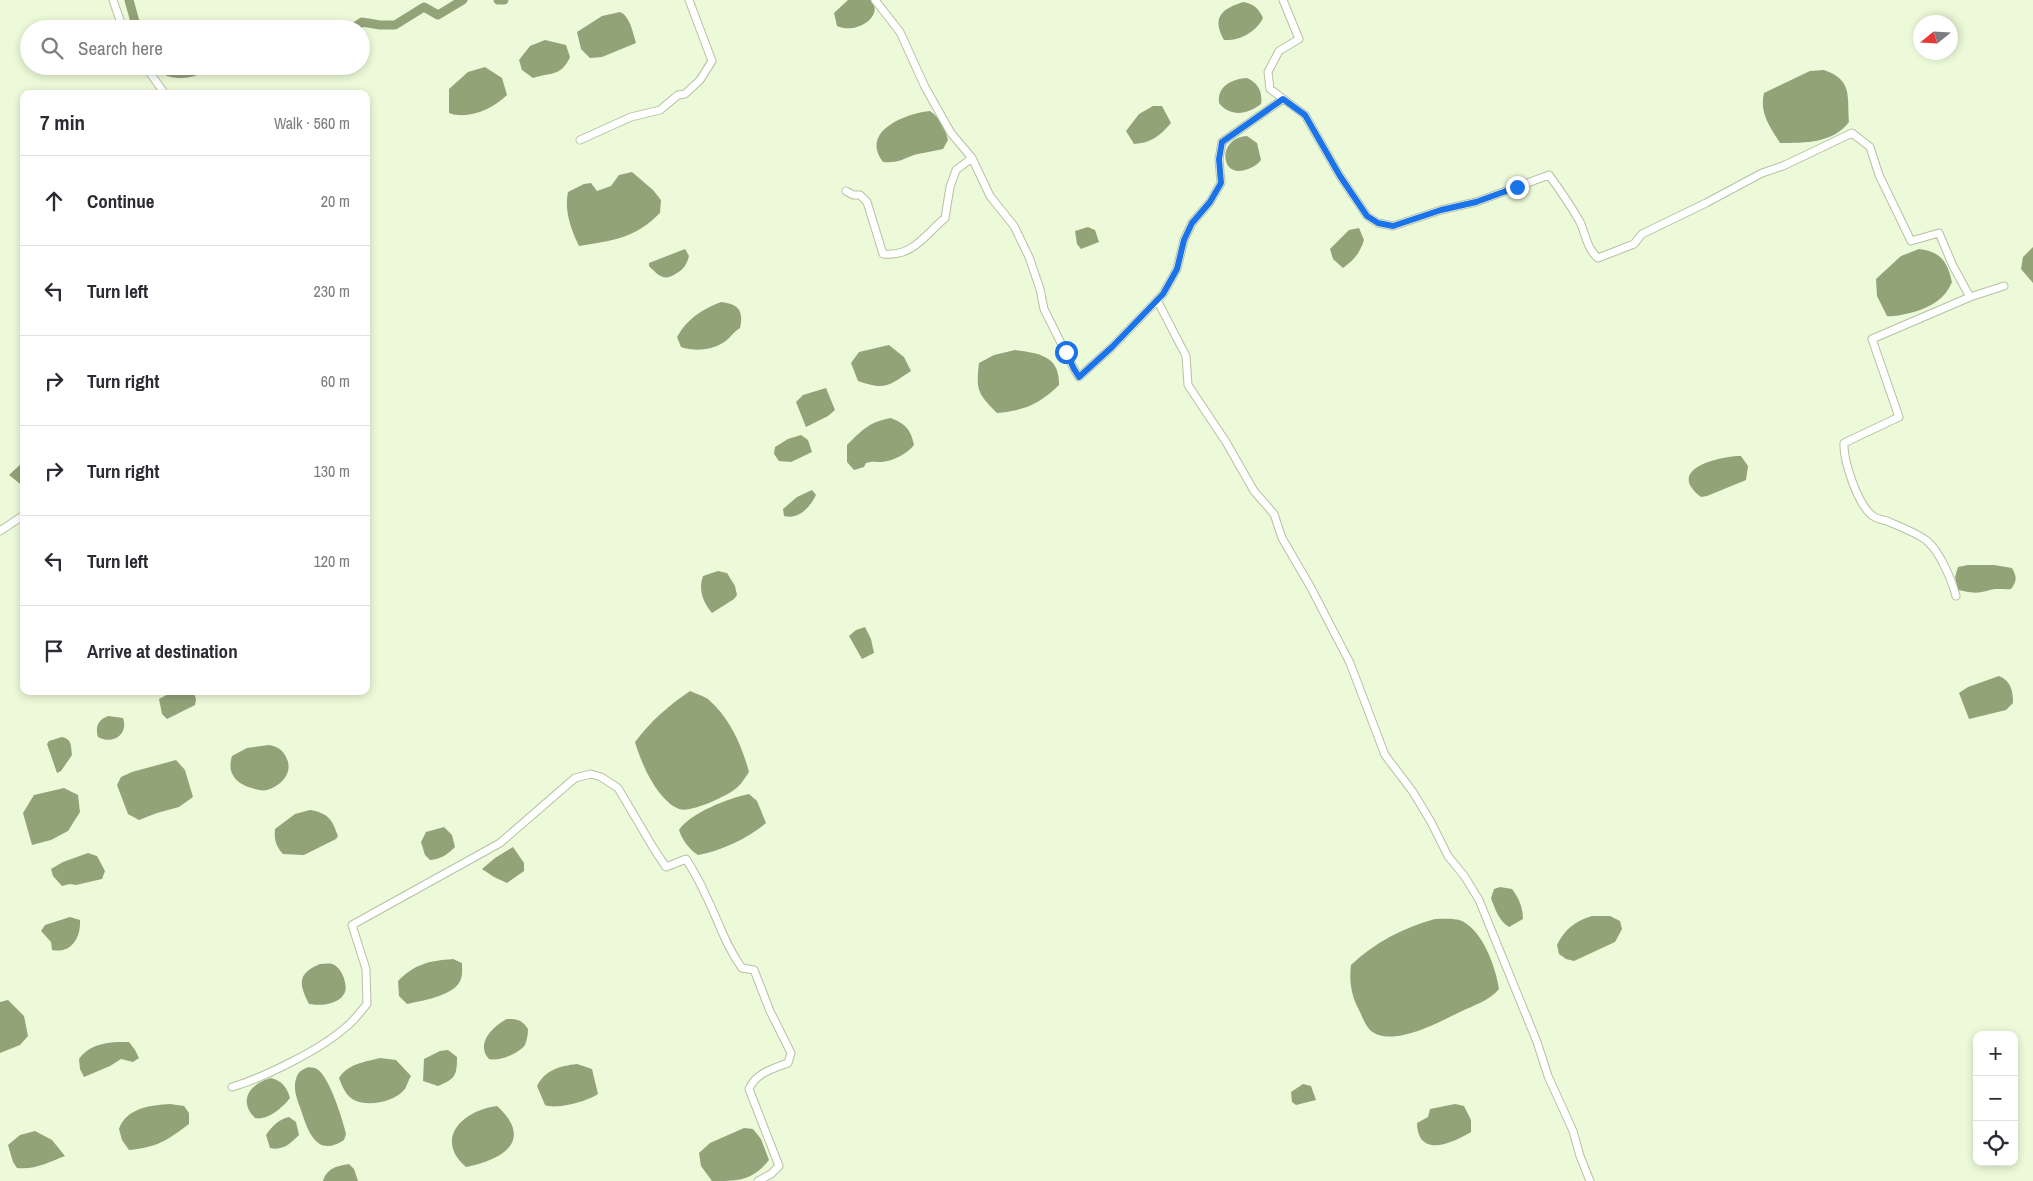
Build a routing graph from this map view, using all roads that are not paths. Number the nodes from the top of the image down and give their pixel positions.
1 (113, 0) edge
2 (689, 0) edge
3 (875, 0) edge
4 (1283, 0) edge
5 (120, 20) edge
6 (151, 75) edge
7 (162, 90) edge
8 (1283, 99) junction
9 (580, 140) dead end
10 (972, 158) junction
11 (846, 191) dead end
12 (2004, 286) dead end
13 (1970, 297) junction
14 (1157, 300) junction
15 (20, 518) edge
16 (0, 530) edge
17 (1956, 596) dead end
18 (232, 1087) dead end
19 (758, 1181) edge
20 (1590, 1181) edge

1 - 5 street
2 - 9 street
3 - 10 street
4 - 8 street
6 - 7 street
8 - 13 street
8 - 14 street
10 - 11 street
10 - 14 street
12 - 13 street
13 - 17 street
14 - 20 street
15 - 16 street
18 - 19 street

